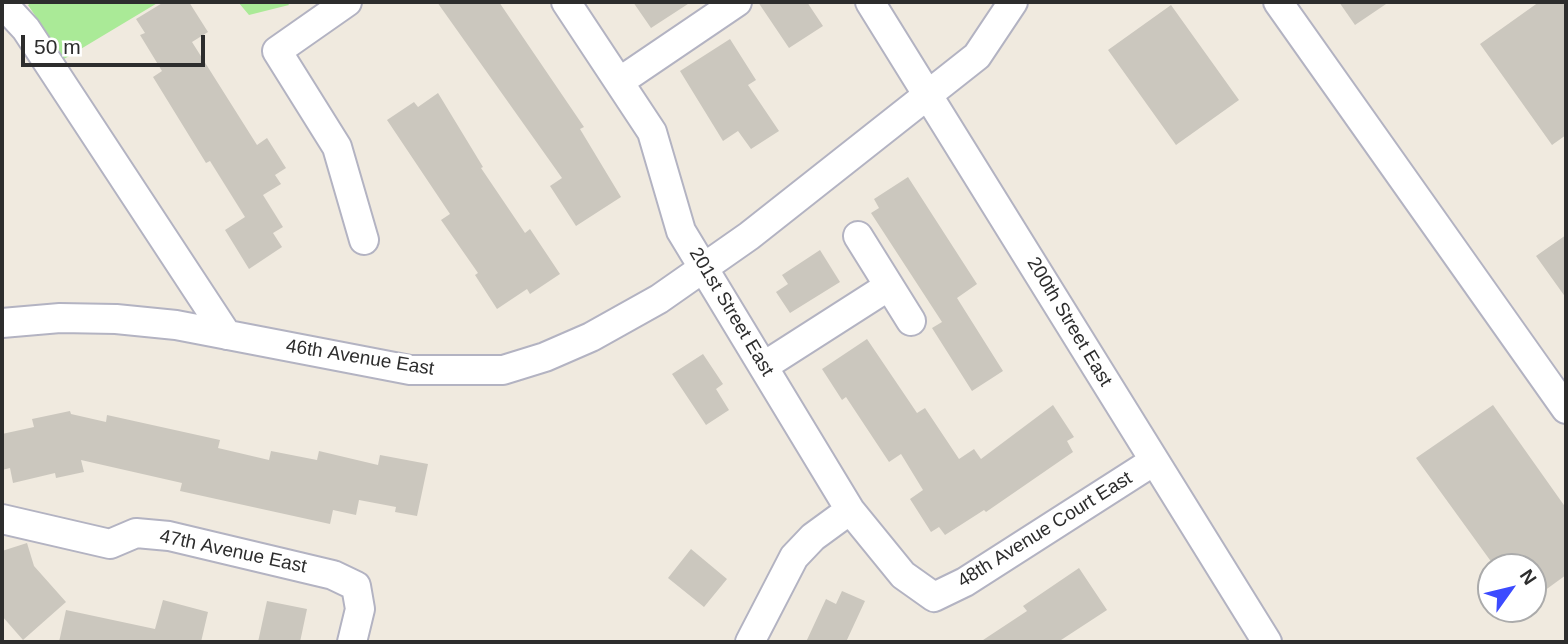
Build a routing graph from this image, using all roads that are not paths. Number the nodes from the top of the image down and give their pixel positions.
1 (347, 2) edge
2 (566, 2) edge
3 (737, 2) edge
4 (870, 2) edge
5 (1013, 2) edge
6 (1278, 2) edge
7 (2, 3) edge
8 (619, 82) junction
9 (930, 95) junction
10 (858, 236) dead end
11 (364, 240) dead end
12 (704, 267) junction
13 (889, 286) junction
14 (911, 321) dead end
15 (2, 323) edge
16 (227, 335) junction
17 (764, 366) junction
18 (1566, 409) edge
19 (1154, 461) junction
20 (850, 510) junction
21 (2, 519) edge
22 (934, 597) joint
23 (352, 642) edge
24 (750, 642) edge
25 (1267, 642) edge

1 - 11 street
2 - 8 street, 201st Street East
3 - 8 street
4 - 9 street, 200th Street East
5 - 9 street, 46th Avenue East
6 - 18 street
7 - 16 street
8 - 12 street, 201st Street East
9 - 12 street, 46th Avenue East
9 - 19 street, 200th Street East
10 - 13 street
12 - 16 street, 46th Avenue East
12 - 17 street, 201st Street East
13 - 14 street
13 - 17 street
15 - 16 street, 46th Avenue East
17 - 20 street, 201st Street East
19 - 22 street, 48th Avenue Court East
19 - 25 street, 200th Street East
20 - 22 street, 201st Street East
20 - 24 street
21 - 23 street, 47th Avenue East

